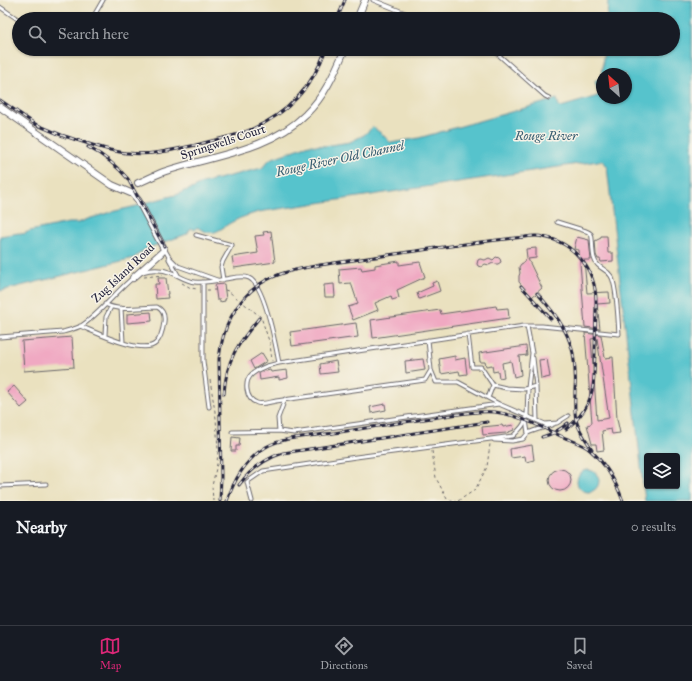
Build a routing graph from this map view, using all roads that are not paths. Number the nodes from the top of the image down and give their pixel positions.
1 (103, 0) edge
2 (365, 0) edge
3 (373, 0) edge
4 (0, 7) edge
5 (96, 12) edge
6 (360, 12) edge
7 (403, 12) edge
8 (12, 15) edge
9 (342, 56) edge
10 (500, 56) edge
11 (549, 98) dead end
12 (0, 107) edge
13 (138, 183) dead end
14 (558, 222) dead end
15 (196, 235) dead end
16 (164, 249) junction
17 (179, 276) junction
18 (133, 278) junction
19 (221, 280) junction
20 (203, 282) junction
21 (105, 304) junction
22 (111, 307) junction
23 (121, 308) junction
24 (80, 326) junction
25 (527, 326) junction
26 (468, 334) junction
27 (105, 336) junction
28 (0, 337) edge
29 (428, 340) junction
30 (123, 342) junction
31 (532, 353) junction
32 (279, 363) junction
33 (431, 370) junction
34 (493, 384) junction
35 (536, 386) junction
36 (528, 388) junction
37 (488, 398) junction
38 (285, 399) junction
39 (499, 404) junction
40 (209, 407) dead end
41 (527, 416) junction
42 (568, 416) dead end
43 (526, 420) junction
44 (538, 420) junction
45 (557, 423) junction
46 (279, 431) junction
47 (232, 432) dead end
48 (528, 433) junction
49 (486, 439) junction
50 (46, 484) dead end
51 (0, 486) edge
52 (252, 501) edge

1 - 5 lane
2 - 6 street
3 - 7 lane
4 - 8 lane
9 - 13 street, Springwells Court
10 - 11 lane
12 - 16 street, Zug Island Road
14 - 25 lane
15 - 19 lane
16 - 17 lane
16 - 18 street, Zug Island Road
16 - 19 lane
17 - 18 lane
17 - 20 lane
18 - 21 lane, Zug Island Road
19 - 20 lane
19 - 32 lane
20 - 40 lane
21 - 22 lane
21 - 24 lane, Zug Island Road
22 - 23 lane
22 - 27 lane
23 - 30 lane
23 - 30 lane
24 - 27 lane
24 - 28 lane, Zug Island Road
25 - 26 lane
25 - 31 lane
26 - 29 lane
26 - 34 lane
27 - 30 lane
29 - 32 lane
29 - 33 lane
31 - 35 lane
31 - 36 lane
32 - 38 lane
33 - 37 lane
33 - 38 lane
34 - 36 lane
34 - 37 lane
35 - 36 lane
35 - 44 lane
36 - 41 lane
37 - 39 lane
38 - 46 lane
39 - 41 lane
39 - 46 lane
41 - 43 lane
41 - 44 lane
42 - 45 lane
43 - 48 lane
43 - 49 lane
44 - 45 lane
45 - 48 lane
46 - 47 lane
48 - 49 lane
49 - 52 lane
50 - 51 lane

